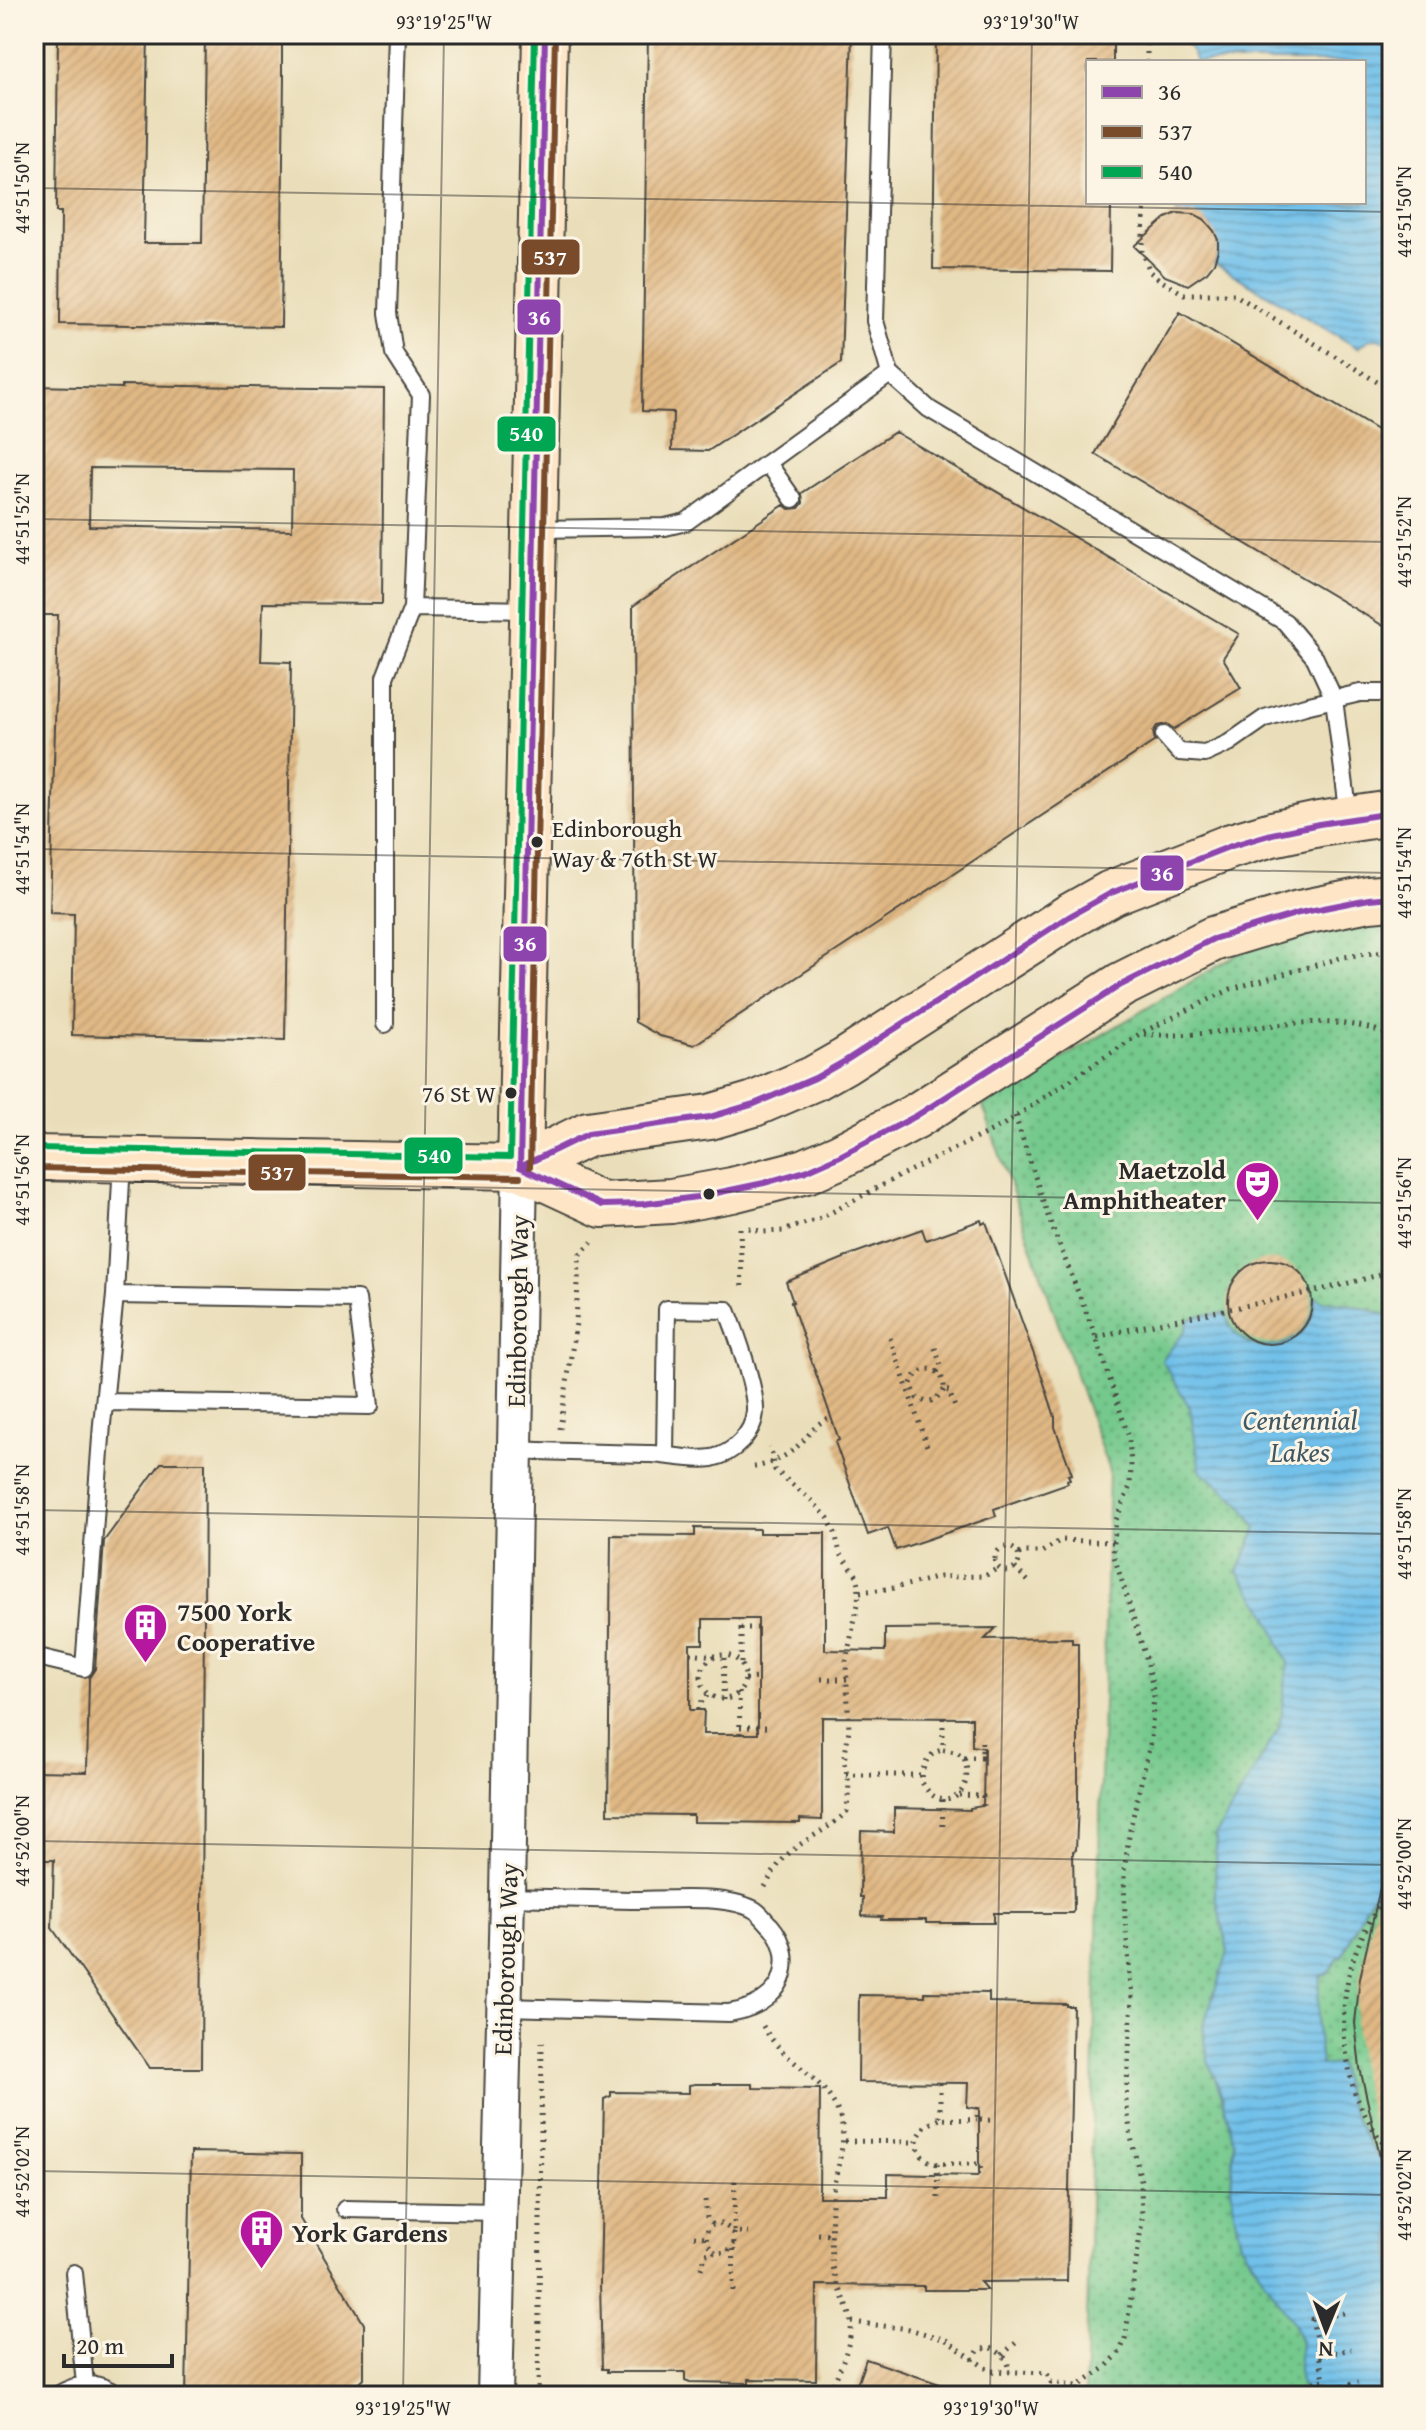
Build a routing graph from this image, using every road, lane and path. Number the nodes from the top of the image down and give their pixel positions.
1 (397, 34) edge
2 (545, 34) edge
3 (883, 34) edge
4 (1147, 34) edge
5 (1147, 60) edge
6 (1145, 204) edge
7 (890, 374) junction
8 (1392, 391) edge
9 (768, 463) junction
10 (793, 499) dead end
11 (535, 529) junction
12 (412, 608) junction
13 (533, 610) junction
14 (1392, 693) edge
15 (1334, 699) junction
16 (1164, 735) dead end
17 (1392, 813) edge
18 (1350, 819) junction
19 (1392, 897) edge
20 (1392, 951) edge
21 (385, 1024) dead end
22 (1141, 1033) junction
23 (1392, 1036) edge
24 (1015, 1116) junction
25 (34, 1158) edge
26 (122, 1159) junction
27 (520, 1167) junction
28 (732, 1228) dead end
29 (740, 1228) junction
30 (595, 1240) dead end
31 (1391, 1271) edge
32 (115, 1295) junction
33 (742, 1303) dead end
34 (1096, 1337) junction
35 (890, 1338) dead end
36 (935, 1348) dead end
37 (937, 1372) junction
38 (952, 1377) dead end
39 (943, 1380) junction
40 (944, 1390) junction
41 (907, 1392) junction
42 (105, 1402) junction
43 (956, 1410) dead end
44 (771, 1434) dead end
45 (927, 1446) dead end
46 (515, 1450) junction
47 (557, 1452) junction
48 (665, 1455) junction
49 (1113, 1542) junction
50 (1019, 1554) junction
51 (998, 1568) junction
52 (1015, 1568) junction
53 (1028, 1581) dead end
54 (860, 1592) junction
55 (741, 1619) dead end
56 (741, 1628) junction
57 (763, 1628) dead end
58 (690, 1653) dead end
59 (724, 1655) junction
60 (34, 1656) edge
61 (716, 1656) junction
62 (741, 1665) junction
63 (758, 1678) dead end
64 (745, 1679) junction
65 (821, 1679) dead end
66 (847, 1679) junction
67 (739, 1692) junction
68 (709, 1694) junction
69 (723, 1700) junction
70 (698, 1710) dead end
71 (943, 1718) dead end
72 (740, 1727) junction
73 (768, 1727) dead end
74 (740, 1734) dead end
75 (982, 1742) dead end
76 (943, 1750) junction
77 (964, 1758) junction
78 (846, 1775) junction
79 (922, 1775) junction
80 (959, 1795) junction
81 (942, 1800) junction
82 (983, 1806) dead end
83 (943, 1831) dead end
84 (1392, 1888) edge
85 (507, 1897) junction
86 (752, 1908) junction
87 (503, 2007) junction
88 (756, 2007) junction
89 (542, 2008) junction
90 (940, 2083) dead end
91 (978, 2107) dead end
92 (940, 2119) junction
93 (977, 2120) junction
94 (991, 2120) dead end
95 (845, 2141) junction
96 (917, 2142) junction
97 (1392, 2156) edge
98 (937, 2164) junction
99 (981, 2174) dead end
100 (735, 2176) dead end
101 (938, 2198) dead end
102 (705, 2200) dead end
103 (345, 2209) dead end
104 (498, 2212) junction
105 (712, 2224) junction
106 (734, 2232) junction
107 (748, 2233) dead end
108 (818, 2234) dead end
109 (832, 2235) junction
110 (694, 2236) dead end
111 (706, 2237) junction
112 (734, 2243) junction
113 (716, 2252) junction
114 (701, 2269) dead end
115 (74, 2273) dead end
116 (733, 2291) dead end
117 (1344, 2313) dead end
118 (852, 2322) junction
119 (1018, 2341) dead end
120 (1351, 2349) dead end
121 (1002, 2355) junction
122 (1319, 2356) junction
123 (973, 2360) junction
124 (1009, 2372) junction
125 (1324, 2380) junction
126 (1358, 2383) dead end
127 (85, 2384) junction
128 (1077, 2387) junction
129 (1290, 2388) dead end
130 (56, 2396) edge
131 (118, 2396) edge
132 (495, 2396) edge
133 (538, 2396) edge
134 (828, 2396) edge
135 (1082, 2396) edge

1 - 12 lane
2 - 11 street, Edinborough Way
3 - 7 lane
4 - 5 path
6 - 8 path
7 - 9 lane
7 - 15 lane
9 - 10 lane
9 - 11 lane
11 - 13 street, Edinborough Way
12 - 13 lane
12 - 21 lane
13 - 27 street, Edinborough Way
14 - 15 lane
15 - 16 lane
15 - 18 lane
17 - 18 street
18 - 27 street
19 - 27 street
20 - 22 path
22 - 23 path
22 - 24 path
24 - 29 path
24 - 34 path
25 - 26 street
26 - 27 street
26 - 32 lane
27 - 46 street, Edinborough Way
28 - 29 path
29 - 33 path
30 - 47 path
31 - 34 path
32 - 42 lane
32 - 42 lane
34 - 49 path
35 - 41 path
36 - 37 path
37 - 39 path
37 - 41 path
38 - 39 path
39 - 40 path
40 - 41 path
40 - 43 path
41 - 45 path
42 - 60 lane
44 - 54 path
46 - 47 lane
46 - 85 street, Edinborough Way
47 - 48 lane
48 - 48 lane
49 - 50 path
49 - 128 path
50 - 51 path
50 - 52 path
51 - 52 path
51 - 54 path
52 - 53 path
54 - 66 path
55 - 56 path
56 - 57 path
56 - 62 path
58 - 61 path
59 - 61 path
59 - 62 path
59 - 69 path
61 - 68 path
62 - 64 path
63 - 64 path
64 - 67 path
65 - 66 path
66 - 78 path
67 - 69 path
67 - 72 path
68 - 69 path
68 - 70 path
71 - 76 path
72 - 73 path
72 - 74 path
75 - 77 path
76 - 77 path
76 - 79 path
77 - 80 path
78 - 79 path
78 - 86 path
79 - 81 path
80 - 81 path
80 - 82 path
81 - 83 path
84 - 97 path
85 - 86 lane
85 - 87 street, Edinborough Way
86 - 88 lane
87 - 89 lane
87 - 104 street, Edinborough Way
88 - 89 lane
88 - 95 path
89 - 133 path
90 - 92 path
91 - 93 path
92 - 93 path
92 - 96 path
93 - 94 path
95 - 96 path
95 - 109 path
96 - 98 path
98 - 99 path
98 - 101 path
100 - 106 path
102 - 105 path
103 - 104 lane
104 - 132 street, Edinborough Way
105 - 106 path
105 - 111 path
106 - 107 path
106 - 112 path
108 - 109 path
109 - 118 path
110 - 111 path
111 - 113 path
112 - 113 path
112 - 116 path
113 - 114 path
115 - 127 lane
117 - 122 path
118 - 123 path
118 - 134 path
119 - 121 path
120 - 122 path
121 - 123 path
121 - 124 path
122 - 125 path
123 - 124 path
124 - 128 path
125 - 126 path
125 - 129 path
127 - 130 lane
127 - 131 lane
128 - 135 path

